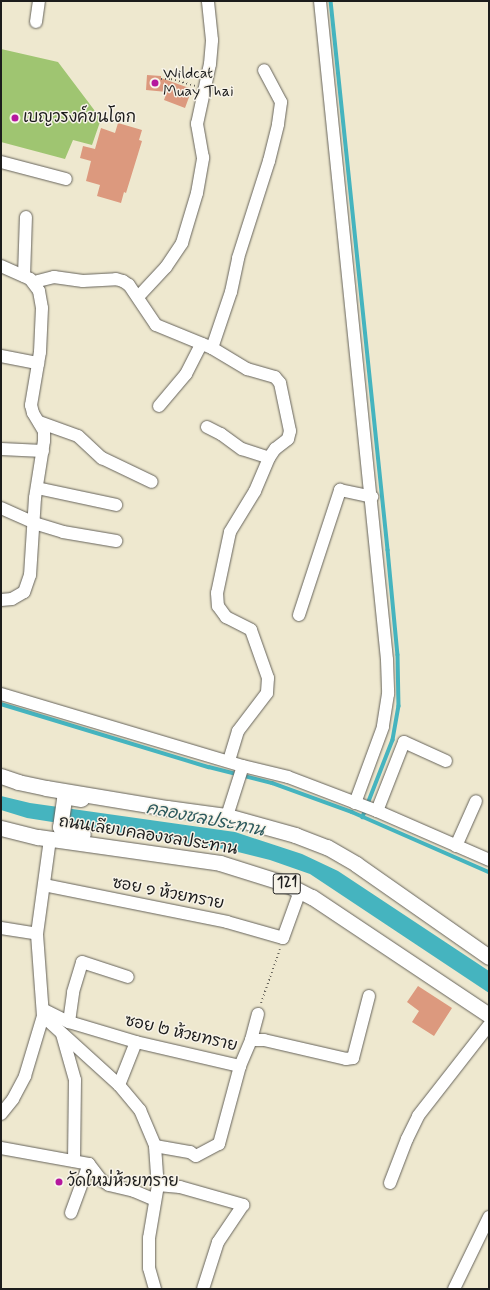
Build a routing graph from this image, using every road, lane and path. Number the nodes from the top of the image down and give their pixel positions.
1 (39, 1) edge
2 (208, 1) edge
3 (320, 1) edge
4 (36, 22) dead end
5 (264, 70) dead end
6 (161, 79) dead end
7 (204, 89) junction
8 (1, 162) edge
9 (66, 179) dead end
10 (26, 217) dead end
11 (1, 266) edge
12 (29, 279) junction
13 (138, 297) junction
14 (206, 346) junction
15 (1, 356) edge
16 (38, 363) junction
17 (159, 406) dead end
18 (39, 422) junction
19 (207, 427) dead end
20 (1, 449) edge
21 (43, 451) junction
22 (269, 458) junction
23 (152, 482) dead end
24 (37, 488) junction
25 (372, 497) junction
26 (116, 505) dead end
27 (1, 508) edge
28 (34, 523) junction
29 (116, 541) dead end
30 (1, 600) edge
31 (299, 614) dead end
32 (1, 694) edge
33 (229, 761) junction
34 (446, 761) dead end
35 (242, 769) junction
36 (1, 776) edge
37 (1, 784) edge
38 (59, 800) junction
39 (476, 801) dead end
40 (355, 803) junction
41 (167, 808) junction
42 (374, 809) junction
43 (227, 816) junction
44 (1, 820) edge
45 (1, 828) edge
46 (54, 831) junction
47 (456, 846) junction
48 (489, 860) edge
49 (44, 885) junction
50 (300, 891) junction
51 (1, 928) edge
52 (38, 934) junction
53 (283, 938) junction
54 (489, 957) edge
55 (128, 977) dead end
56 (368, 996) dead end
57 (44, 1013) junction
58 (258, 1014) joint
59 (489, 1015) edge
60 (70, 1022) junction
61 (489, 1025) edge
62 (62, 1034) junction
63 (252, 1040) junction
64 (136, 1042) junction
65 (240, 1066) junction
66 (119, 1085) junction
67 (1, 1114) edge
68 (155, 1146) junction
69 (1, 1148) edge
70 (74, 1161) junction
71 (89, 1164) junction
72 (390, 1183) dead end
73 (158, 1185) junction
74 (155, 1200) junction
75 (71, 1213) dead end
76 (489, 1217) edge
77 (155, 1289) edge
78 (203, 1289) edge
79 (454, 1289) edge

1 - 4 street
2 - 7 street
3 - 25 street
5 - 14 street
6 - 7 path
7 - 13 street
8 - 9 street
10 - 12 street
11 - 12 street
12 - 13 street
12 - 16 street
13 - 14 street
14 - 17 street
14 - 22 street
15 - 16 street
16 - 18 street
18 - 21 street
18 - 23 street
19 - 22 street
20 - 21 street
21 - 24 street
22 - 33 street
24 - 26 street
24 - 28 street
25 - 31 street
25 - 40 street
27 - 28 street
28 - 29 street
28 - 30 street
32 - 33 street
33 - 35 street
34 - 42 street
35 - 40 street
35 - 43 street
36 - 41 main road, ถนนเลียบคลองชลประทาน
37 - 38 main road
38 - 41 main road
38 - 46 main road
39 - 47 street
40 - 42 street
41 - 43 main road, ถนนเลียบคลองชลประทาน
42 - 47 street
43 - 54 main road, ถนนเลียบคลองชลประทาน
44 - 46 main road
45 - 46 main road, ถนนเลียบคลองชลประทาน / 121
46 - 49 street
46 - 50 main road, ถนนเลียบคลองชลประทาน / 121
47 - 48 street
49 - 52 street
49 - 53 street, ซอย ๑ ห้วยทราย
50 - 53 street
50 - 59 main road, ถนนเลียบคลองชลประทาน / 121
51 - 52 street
52 - 57 street
53 - 58 path
55 - 60 street
56 - 63 street, ซอย ๒ ห้วยทราย
57 - 60 street, ซอย ๒ ห้วยทราย
57 - 62 street
57 - 67 street
58 - 63 street
60 - 64 street, ซอย ๒ ห้วยทราย
61 - 72 street
62 - 66 street
62 - 70 street
63 - 65 street, ซอย ๒ ห้วยทราย
64 - 65 street, ซอย ๒ ห้วยทราย
64 - 66 street
65 - 68 street
66 - 68 street
68 - 73 street
69 - 70 street
70 - 71 street
71 - 74 street
71 - 75 street
73 - 74 street
73 - 78 street
74 - 77 street
76 - 79 street

